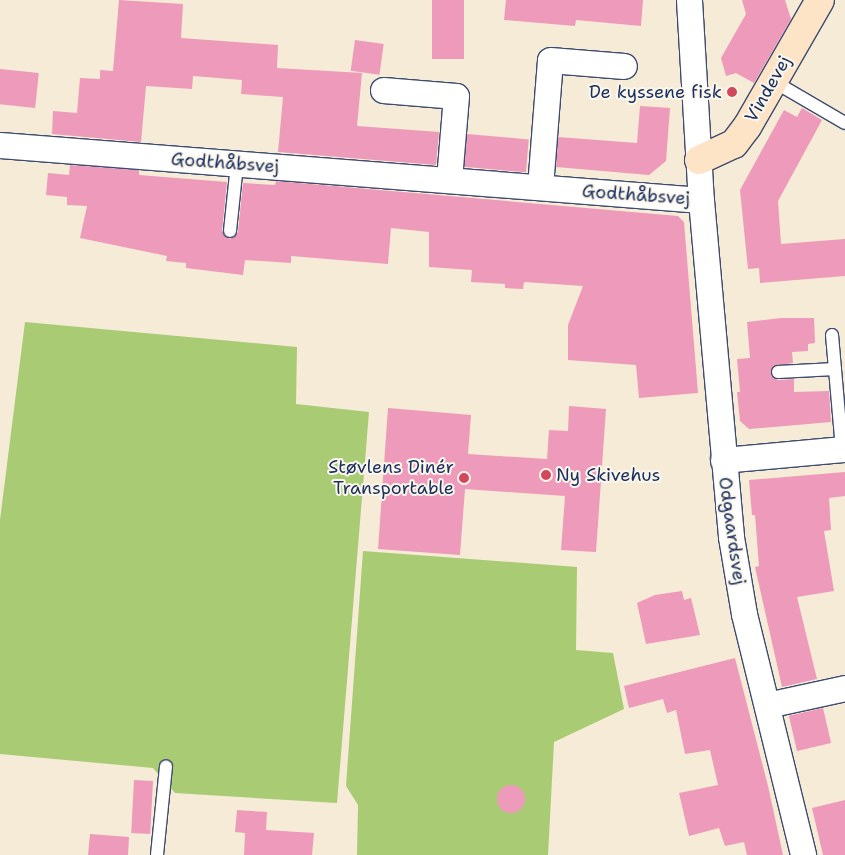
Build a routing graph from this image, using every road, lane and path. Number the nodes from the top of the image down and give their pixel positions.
1 (689, 0) edge
2 (820, 0) edge
3 (624, 66) dead end
4 (773, 81) junction
5 (383, 90) dead end
6 (845, 123) edge
7 (0, 145) edge
8 (699, 160) junction
9 (237, 164) junction
10 (449, 180) junction
11 (540, 187) junction
12 (701, 200) junction
13 (230, 231) dead end
14 (832, 335) dead end
15 (835, 369) junction
16 (778, 372) dead end
17 (843, 449) edge
18 (723, 460) junction
19 (845, 688) edge
20 (767, 705) junction
21 (166, 766) dead end
22 (157, 855) edge
23 (804, 855) edge

1 - 8 street, Odgaardsvej
2 - 4 street, Vindevej
3 - 11 street
4 - 6 lane
4 - 8 street, Vindevej
5 - 10 street
7 - 9 street, Godthåbsvej
8 - 12 street, Odgaardsvej
9 - 10 street, Godthåbsvej
9 - 13 lane
10 - 11 street, Godthåbsvej
11 - 12 street, Godthåbsvej
12 - 18 street, Odgaardsvej
14 - 15 lane
15 - 16 lane
15 - 17 lane
17 - 18 street
18 - 20 street, Odgaardsvej
19 - 20 street
20 - 23 street, Odgaardsvej
21 - 22 lane

